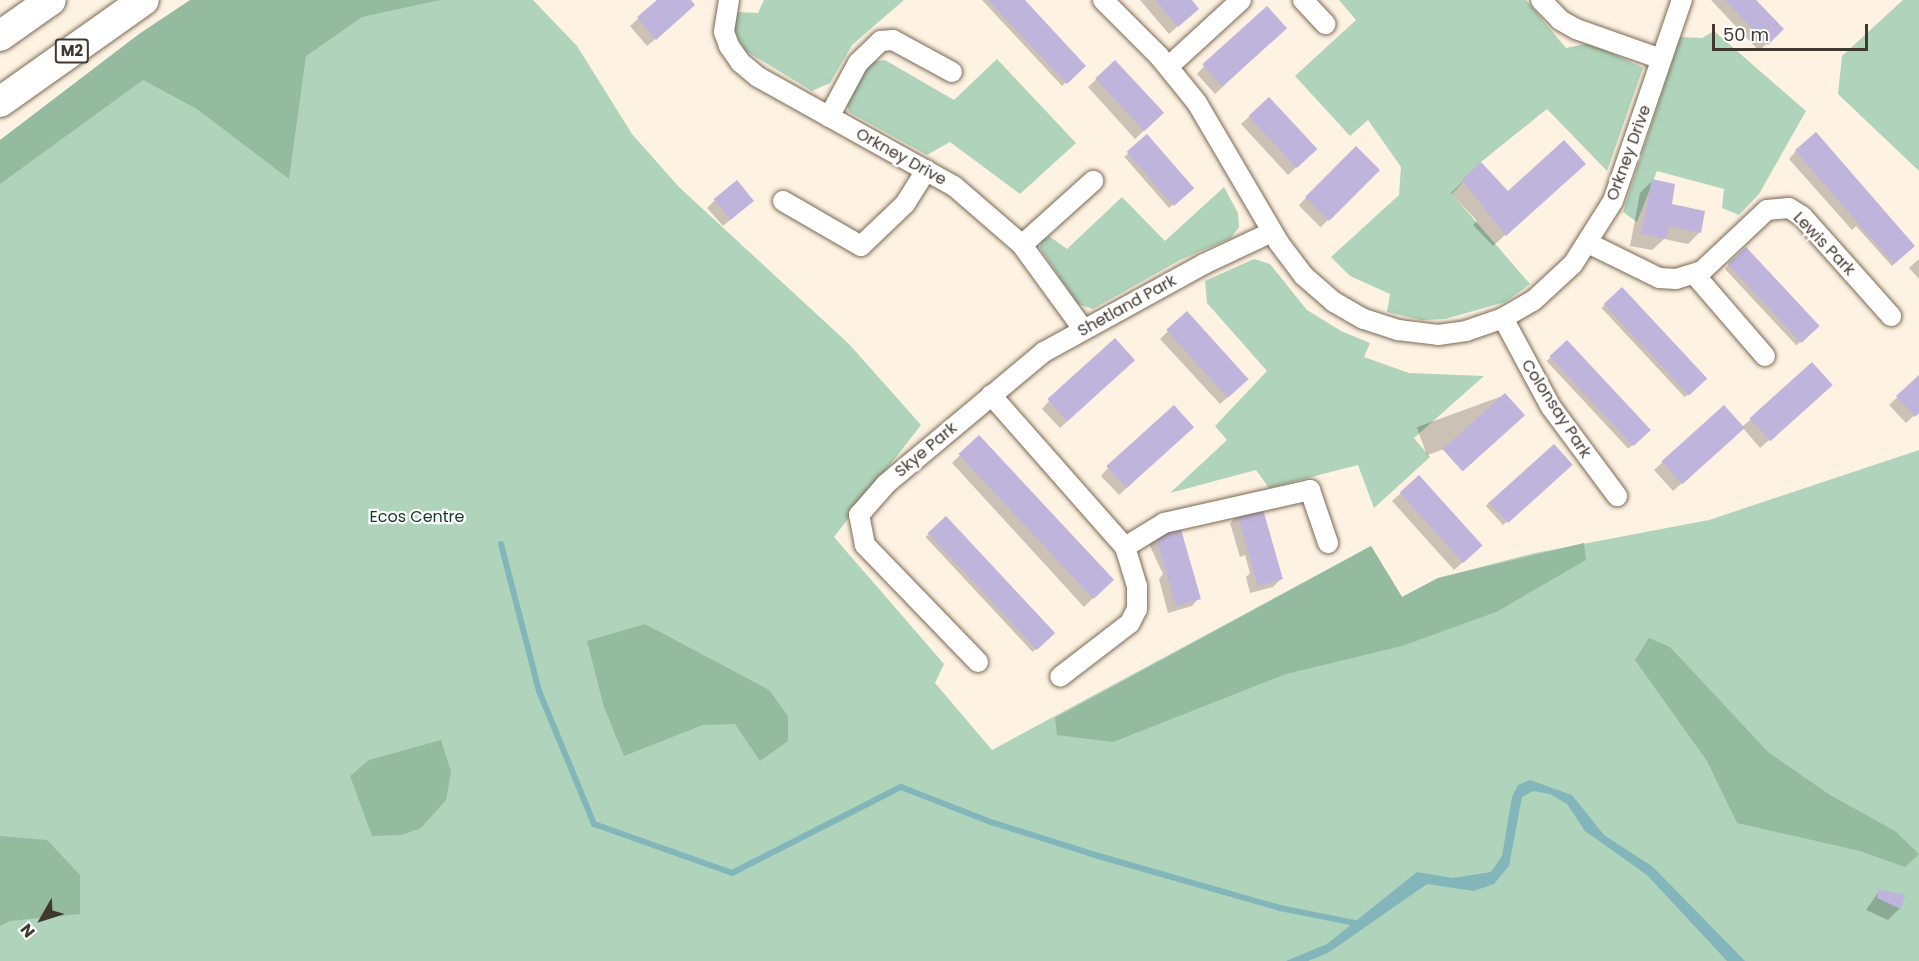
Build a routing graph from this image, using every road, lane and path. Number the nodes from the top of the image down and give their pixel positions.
1 (51, 0) edge
2 (144, 0) edge
3 (729, 0) edge
4 (1103, 0) edge
5 (1241, 0) edge
6 (1303, 0) edge
7 (1541, 0) edge
8 (1682, 0) edge
9 (1325, 24) dead end
10 (0, 36) edge
11 (1661, 59) junction
12 (1168, 67) junction
13 (952, 72) dead end
14 (0, 102) edge
15 (829, 117) junction
16 (926, 170) junction
17 (1093, 181) dead end
18 (783, 201) dead end
19 (1272, 232) junction
20 (1588, 243) junction
21 (1022, 245) junction
22 (1695, 275) junction
23 (1891, 316) dead end
24 (1503, 318) junction
25 (1083, 329) junction
26 (1765, 356) dead end
27 (991, 395) junction
28 (1617, 496) dead end
29 (1328, 543) dead end
30 (1125, 547) junction
31 (978, 662) dead end
32 (1060, 677) dead end

1 - 10 highway
2 - 14 highway, M2
3 - 15 street, Orkney Drive
4 - 12 street, Orkney Drive
5 - 12 street
6 - 9 street
7 - 11 street
8 - 11 street, Orkney Drive
11 - 20 street, Orkney Drive
12 - 19 street, Orkney Drive
13 - 15 street
15 - 16 street, Orkney Drive
16 - 18 street
16 - 21 street, Orkney Drive
17 - 21 street
19 - 24 street, Orkney Drive
19 - 25 street, Shetland Park
20 - 22 street
20 - 24 street, Orkney Drive
21 - 25 street, Orkney Drive
22 - 23 street, Lewis Park
22 - 26 street
24 - 28 street, Colonsay Park
25 - 27 street, Shetland Park
27 - 30 street
27 - 31 street, Skye Park
29 - 30 street
30 - 32 street

